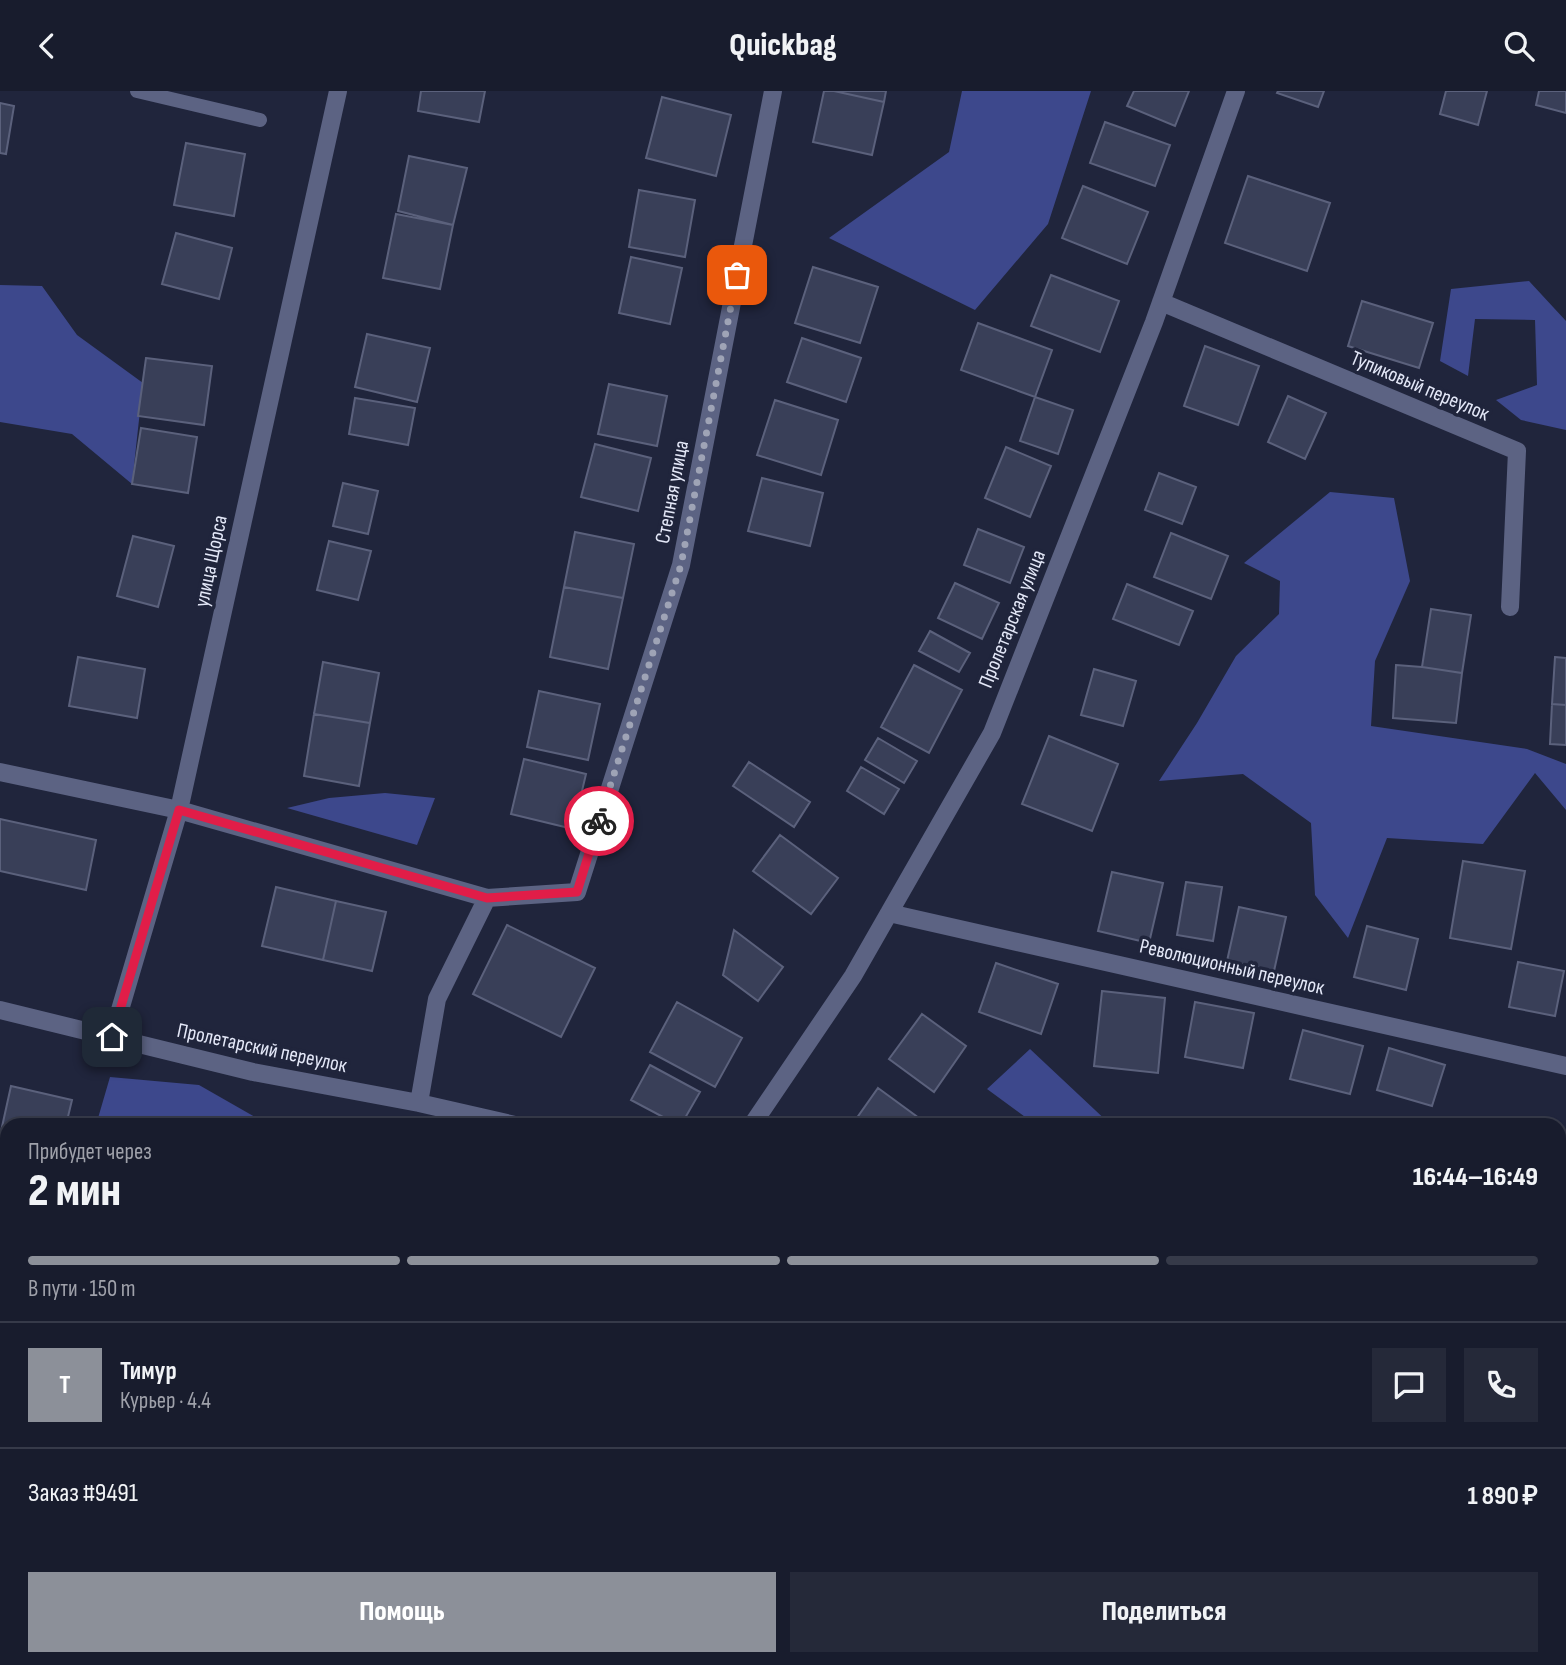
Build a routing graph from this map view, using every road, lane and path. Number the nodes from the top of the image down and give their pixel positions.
1 (137, 91) edge
2 (338, 91) edge
3 (773, 91) edge
4 (1236, 91) edge
5 (260, 120) dead end
6 (1161, 302) junction
7 (1510, 607) dead end
8 (0, 772) edge
9 (179, 810) junction
10 (487, 898) junction
11 (889, 913) junction
12 (0, 1010) edge
13 (112, 1037) junction
14 (1566, 1066) edge
15 (419, 1103) junction
16 (484, 1118) edge
17 (757, 1118) edge

1 - 5 lane
2 - 9 street, улица Щорса
3 - 10 street, Степная улица
4 - 6 street, Пролетарская улица
6 - 7 street, Тупиковый переулок
6 - 11 street, Пролетарская улица
8 - 9 street
9 - 10 street
9 - 13 street, улица Щорса
10 - 15 street
11 - 14 street, Революционный переулок
11 - 17 street, Пролетарская улица
12 - 13 street, Пролетарский переулок
13 - 15 street, Пролетарский переулок
15 - 16 street, Пролетарский переулок

